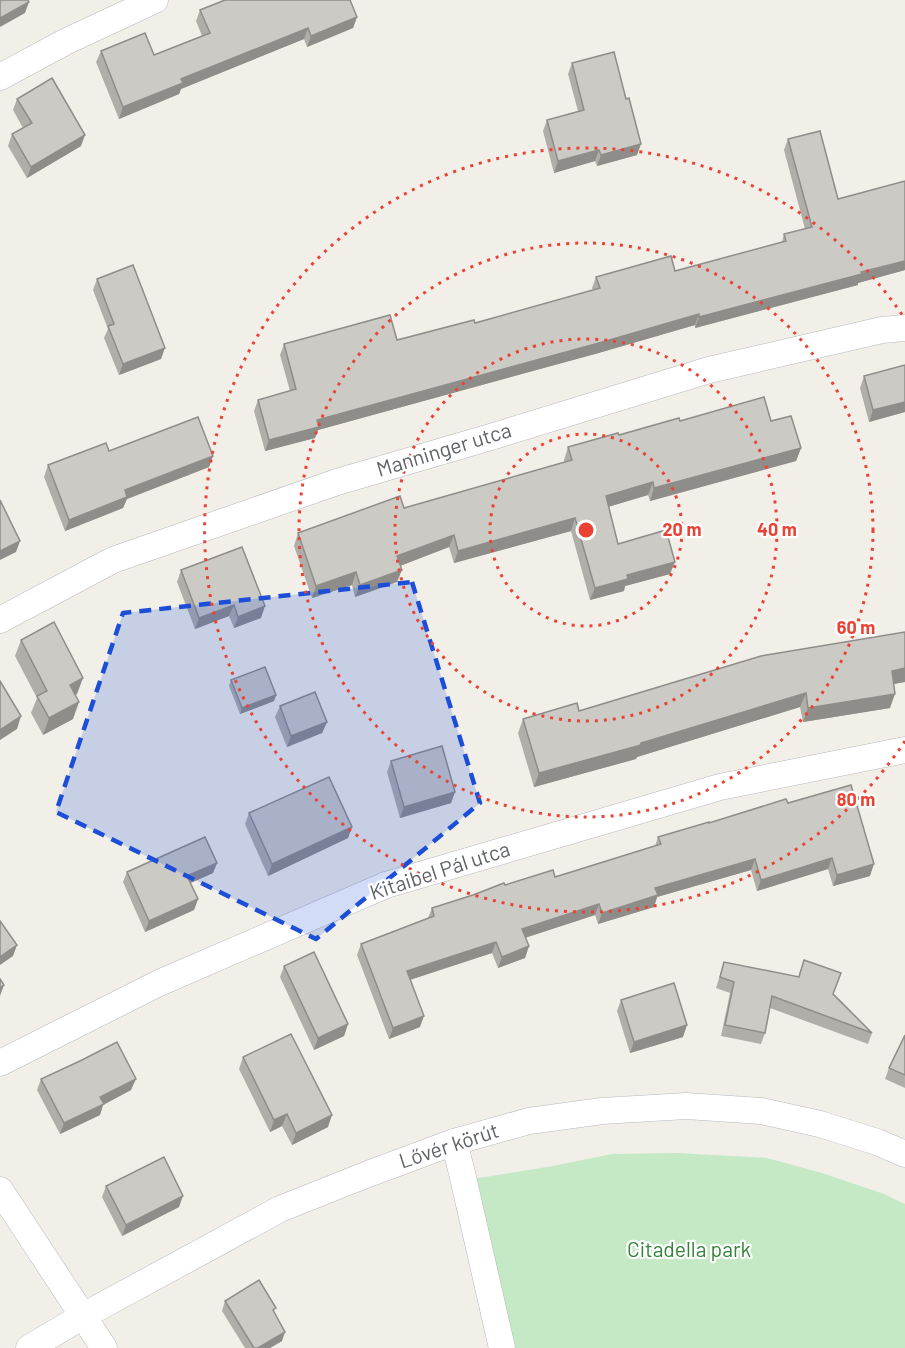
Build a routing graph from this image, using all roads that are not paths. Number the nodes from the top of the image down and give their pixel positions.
1 (155, 0) edge
2 (0, 77) edge
3 (905, 328) edge
4 (0, 620) edge
5 (905, 750) edge
6 (0, 1063) edge
7 (454, 1142) junction
8 (905, 1154) edge
9 (0, 1190) edge
10 (83, 1316) junction
11 (29, 1348) edge
12 (104, 1348) edge
13 (502, 1348) edge

1 - 2 street
3 - 4 street, Manninger utca
5 - 6 street, Kitaibel Pál utca
7 - 8 street, Lővér körút
7 - 10 street, Lővér körút
7 - 13 street
9 - 10 street
10 - 11 street, Lővér körút
10 - 12 street

